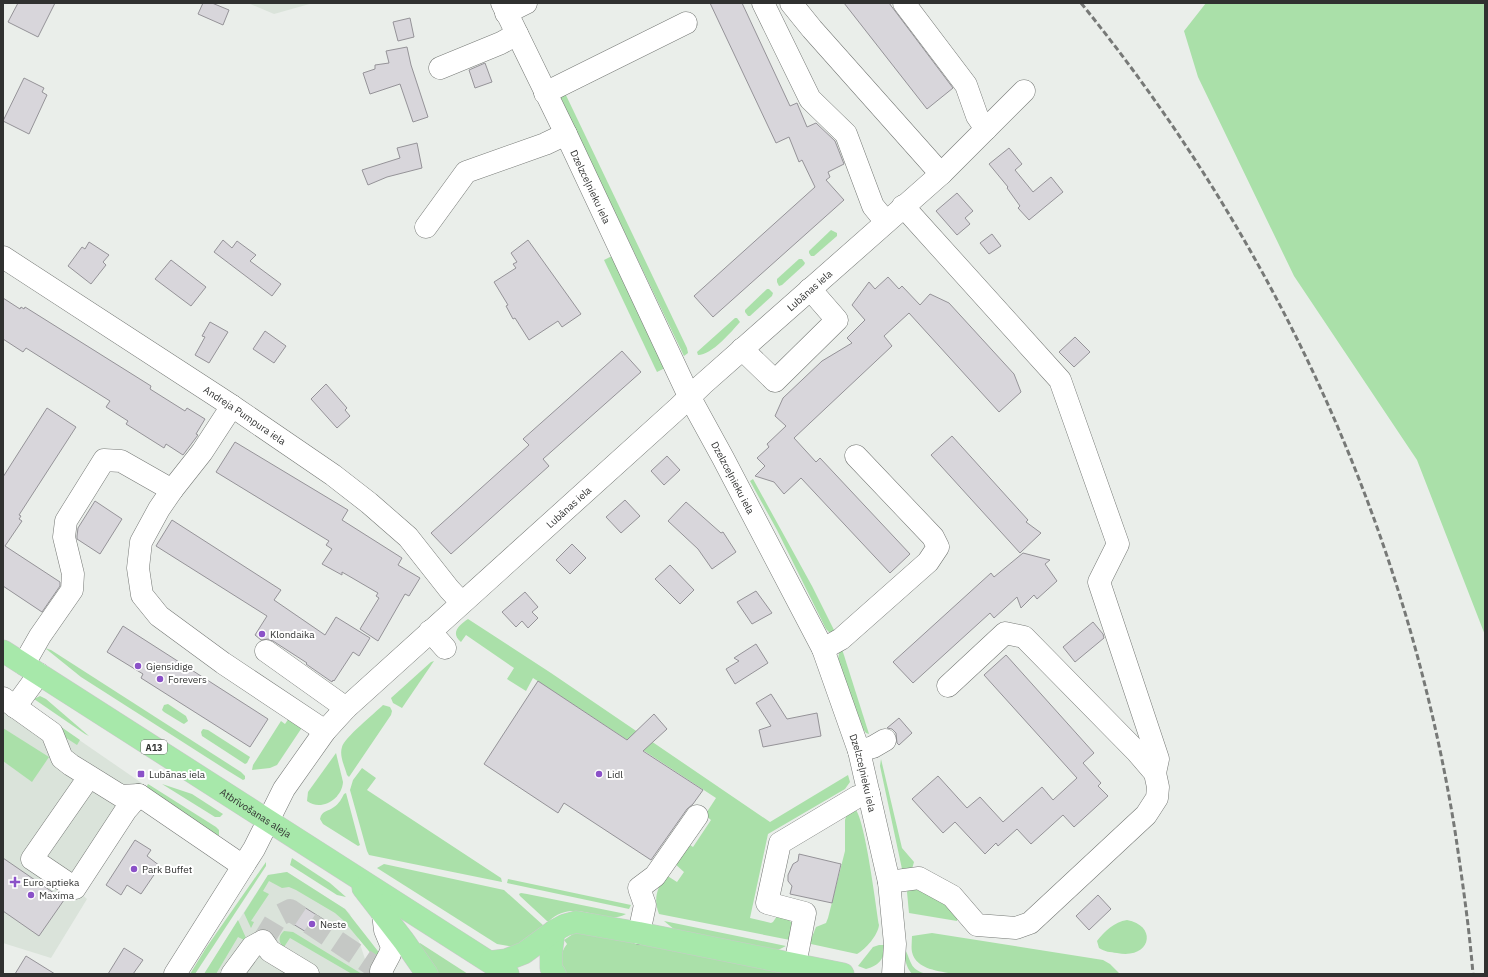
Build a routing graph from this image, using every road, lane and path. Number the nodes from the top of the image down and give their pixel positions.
1 (526, 3) edge
2 (763, 3) edge
3 (791, 3) edge
4 (904, 3) edge
5 (504, 8) edge
6 (686, 23) dead end
7 (517, 34) junction
8 (440, 68) dead end
9 (1024, 91) dead end
10 (546, 93) junction
11 (986, 129) junction
12 (566, 134) junction
13 (941, 174) junction
14 (903, 206) junction
15 (886, 222) junction
16 (426, 227) dead end
17 (3, 257) edge
18 (810, 289) junction
19 (742, 349) junction
20 (689, 396) junction
21 (232, 406) junction
22 (856, 456) dead end
23 (172, 490) junction
24 (461, 602) junction
25 (430, 631) junction
26 (445, 648) dead end
27 (823, 649) junction
28 (3, 651) edge
29 (266, 651) dead end
30 (31, 669) junction
31 (948, 686) dead end
32 (9, 702) edge
33 (346, 708) junction
34 (325, 730) junction
35 (885, 740) dead end
36 (859, 751) junction
37 (1155, 773) junction
38 (89, 777) junction
39 (869, 794) junction
40 (139, 795) junction
41 (696, 816) dead end
42 (269, 820) junction
43 (243, 866) junction
44 (354, 876) junction
45 (889, 882) junction
46 (383, 914) junction
47 (554, 931) junction
48 (639, 933) junction
49 (490, 962) junction
50 (795, 965) junction
51 (382, 972) edge
52 (175, 974) edge
53 (232, 974) edge
54 (308, 974) edge
55 (427, 974) edge
56 (508, 974) edge
57 (555, 974) edge
58 (843, 974) edge
59 (893, 974) edge

1 - 5 street
2 - 15 street
3 - 13 street
4 - 11 street
5 - 7 street, Dzelzceļnieku iela
6 - 10 street
7 - 8 street
7 - 10 street, Dzelzceļnieku iela
9 - 11 street, Lubānas iela
10 - 12 street, Dzelzceļnieku iela
11 - 13 street, Lubānas iela
12 - 16 street
12 - 20 street, Dzelzceļnieku iela
13 - 14 street, Lubānas iela
14 - 15 street, Lubānas iela
14 - 37 street
15 - 18 street, Lubānas iela
17 - 21 street, Andreja Pumpura iela
18 - 19 street, Lubānas iela
18 - 19 street
19 - 20 street, Lubānas iela
20 - 24 street, Lubānas iela
20 - 27 street, Dzelzceļnieku iela
21 - 23 street
21 - 24 street, Andreja Pumpura iela
22 - 27 street
23 - 30 street
23 - 34 street
24 - 25 street, Lubānas iela
25 - 26 street
25 - 33 street, Lubānas iela
27 - 36 street, Dzelzceļnieku iela
28 - 30 main road, Atbrīvošanas aleja / A13
29 - 33 street
30 - 32 street
30 - 42 main road, Atbrīvošanas aleja / A13
31 - 37 street
32 - 38 street
33 - 34 street, Lubānas iela
34 - 42 street, Lubānas iela
35 - 36 street
36 - 39 street, Dzelzceļnieku iela
37 - 45 street
38 - 40 street
38 - 40 street
39 - 45 street, Dzelzceļnieku iela
39 - 50 street
40 - 43 street
41 - 48 street
42 - 43 street, Lubānas iela
42 - 44 main road, Atbrīvošanas aleja / A13
43 - 52 street, Lubānas iela
44 - 46 main road
44 - 49 main road, Atbrīvošanas aleja / A13
45 - 59 street, Dzelzceļnieku iela
46 - 51 street
46 - 55 main road
47 - 48 main road
47 - 49 main road
47 - 57 main road
48 - 50 main road
49 - 56 main road, Atbrīvošanas aleja / A13
50 - 58 main road
53 - 54 street

